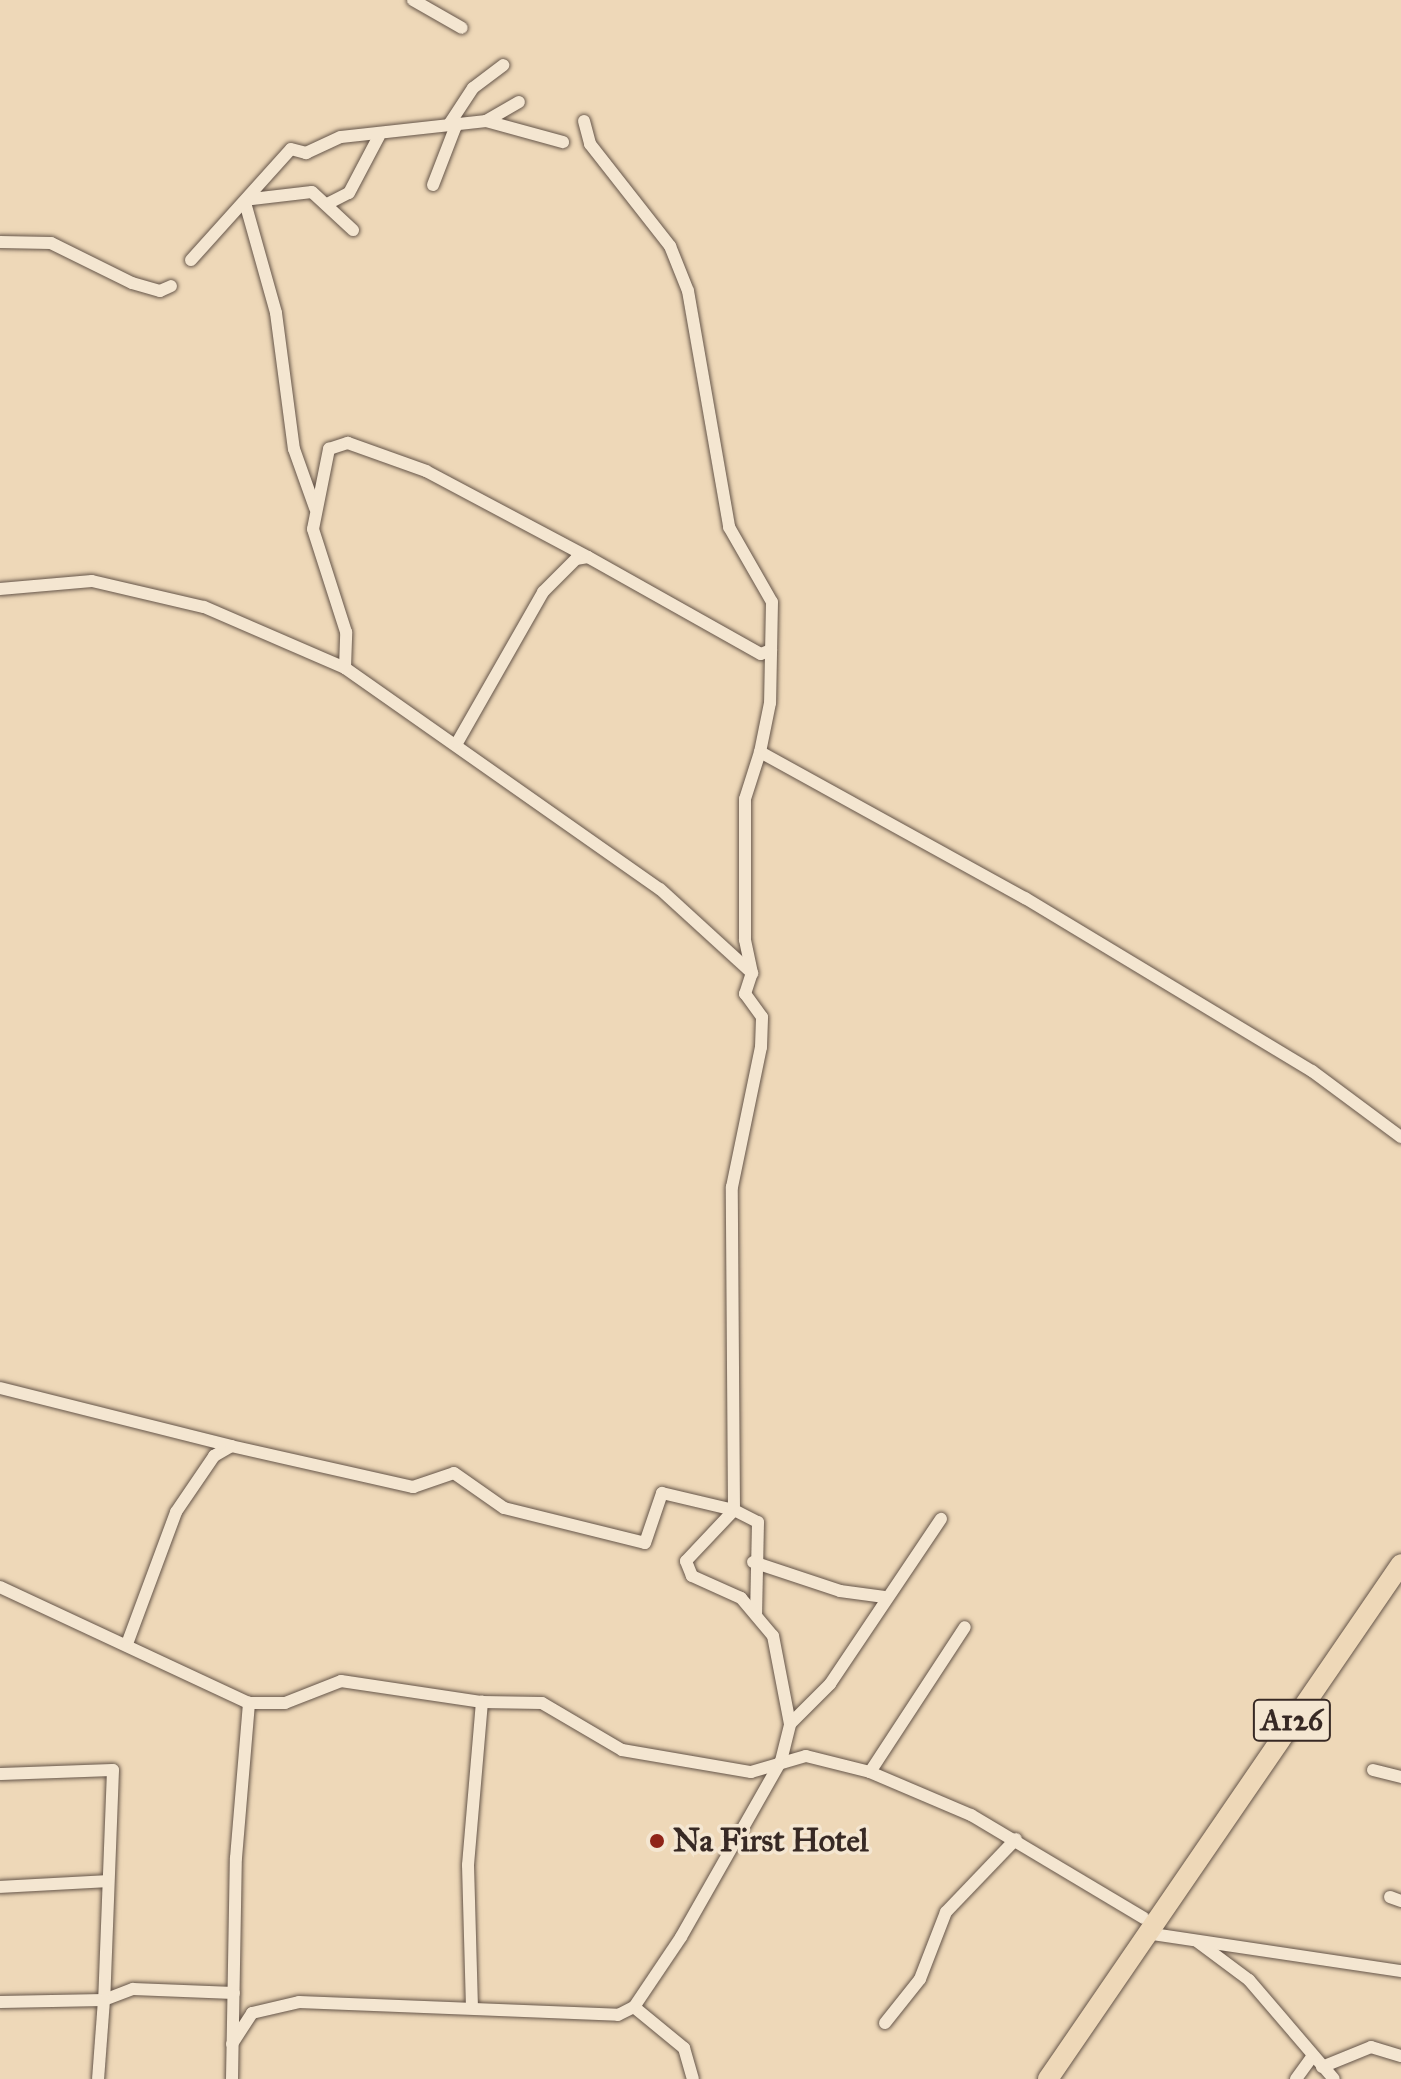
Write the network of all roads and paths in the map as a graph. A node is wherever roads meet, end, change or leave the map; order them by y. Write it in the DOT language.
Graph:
graph roads {
  1 [pos="413,0"];
  2 [pos="462,28"];
  3 [pos="503,65"];
  4 [pos="519,102"];
  5 [pos="486,121"];
  6 [pos="584,121"];
  7 [pos="450,123"];
  8 [pos="379,136"];
  9 [pos="563,142"];
  10 [pos="433,185"];
  11 [pos="249,203"];
  12 [pos="329,203"];
  13 [pos="353,230"];
  14 [pos="0,242"];
  15 [pos="191,260"];
  16 [pos="171,286"];
  17 [pos="316,509"];
  18 [pos="588,557"];
  19 [pos="0,589"];
  20 [pos="771,650"];
  21 [pos="345,668"];
  22 [pos="457,743"];
  23 [pos="760,752"];
  24 [pos="752,973"];
  25 [pos="1401,1137"];
  26 [pos="0,1388"];
  27 [pos="231,1446"];
  28 [pos="734,1510"];
  29 [pos="941,1519"];
  30 [pos="753,1562"];
  31 [pos="1401,1564"];
  32 [pos="1,1585"];
  33 [pos="885,1597"];
  34 [pos="756,1614"];
  35 [pos="965,1627"];
  36 [pos="127,1644"];
  37 [pos="482,1702"];
  38 [pos="249,1703"];
  39 [pos="790,1724"];
  40 [pos="781,1761"];
  41 [pos="1373,1770"];
  42 [pos="870,1772"];
  43 [pos="0,1774"];
  44 [pos="1401,1777"];
  45 [pos="1016,1839"];
  46 [pos="108,1881"];
  47 [pos="0,1887"];
  48 [pos="1145,1926"];
  49 [pos="1195,1940"];
  50 [pos="1401,1971"];
  51 [pos="234,1993"];
  52 [pos="104,2000"];
  53 [pos="0,2002"];
  54 [pos="634,2007"];
  55 [pos="472,2008"];
  56 [pos="885,2023"];
  57 [pos="232,2044"];
  58 [pos="1313,2056"];
  59 [pos="1401,2056"];
  60 [pos="1322,2067"];
  61 [pos="98,2079"];
  62 [pos="232,2079"];
  63 [pos="693,2079"];
  64 [pos="1032,2079"];
  65 [pos="1048,2079"];
  66 [pos="1296,2079"];
  67 [pos="1334,2079"];
  1 -- 2 [label="street"];
  3 -- 7 [label="street"];
  4 -- 5 [label="street"];
  5 -- 7 [label="street"];
  5 -- 9 [label="street"];
  6 -- 20 [label="street"];
  7 -- 8 [label="street"];
  7 -- 10 [label="street"];
  8 -- 11 [label="street"];
  8 -- 12 [label="street"];
  11 -- 12 [label="street"];
  11 -- 15 [label="street"];
  11 -- 17 [label="street"];
  12 -- 13 [label="street"];
  14 -- 16 [label="street"];
  17 -- 18 [label="street"];
  17 -- 21 [label="street"];
  18 -- 20 [label="street"];
  18 -- 22 [label="street"];
  19 -- 21 [label="street"];
  20 -- 23 [label="street"];
  21 -- 22 [label="street"];
  22 -- 24 [label="street"];
  23 -- 24 [label="street"];
  23 -- 25 [label="street"];
  24 -- 28 [label="street"];
  26 -- 27 [label="street"];
  27 -- 28 [label="street"];
  27 -- 36 [label="street"];
  28 -- 30 [label="street"];
  28 -- 34 [label="street"];
  29 -- 33 [label="street"];
  30 -- 33 [label="street"];
  30 -- 34 [label="street"];
  31 -- 48 [label="highway, A126"];
  32 -- 36 [label="street"];
  33 -- 39 [label="street"];
  34 -- 39 [label="street"];
  35 -- 42 [label="street"];
  36 -- 38 [label="street"];
  37 -- 38 [label="street"];
  37 -- 40 [label="street"];
  37 -- 55 [label="street"];
  38 -- 51 [label="street"];
  39 -- 40 [label="street"];
  40 -- 42 [label="street"];
  40 -- 54 [label="street"];
  41 -- 44 [label="street"];
  42 -- 45 [label="street"];
  43 -- 46 [label="street"];
  45 -- 48 [label="street"];
  45 -- 56 [label="street"];
  46 -- 47 [label="street"];
  46 -- 52 [label="street"];
  48 -- 49 [label="street"];
  48 -- 64 [label="highway, A126"];
  48 -- 65 [label="highway, A126"];
  49 -- 50 [label="street"];
  49 -- 58 [label="street"];
  51 -- 52 [label="street"];
  51 -- 57 [label="street"];
  52 -- 53 [label="street"];
  52 -- 61 [label="street"];
  54 -- 55 [label="street"];
  54 -- 63 [label="street"];
  55 -- 57 [label="street"];
  57 -- 62 [label="street"];
  58 -- 60 [label="street"];
  58 -- 66 [label="street"];
  59 -- 60 [label="street"];
  60 -- 67 [label="street"];
}
